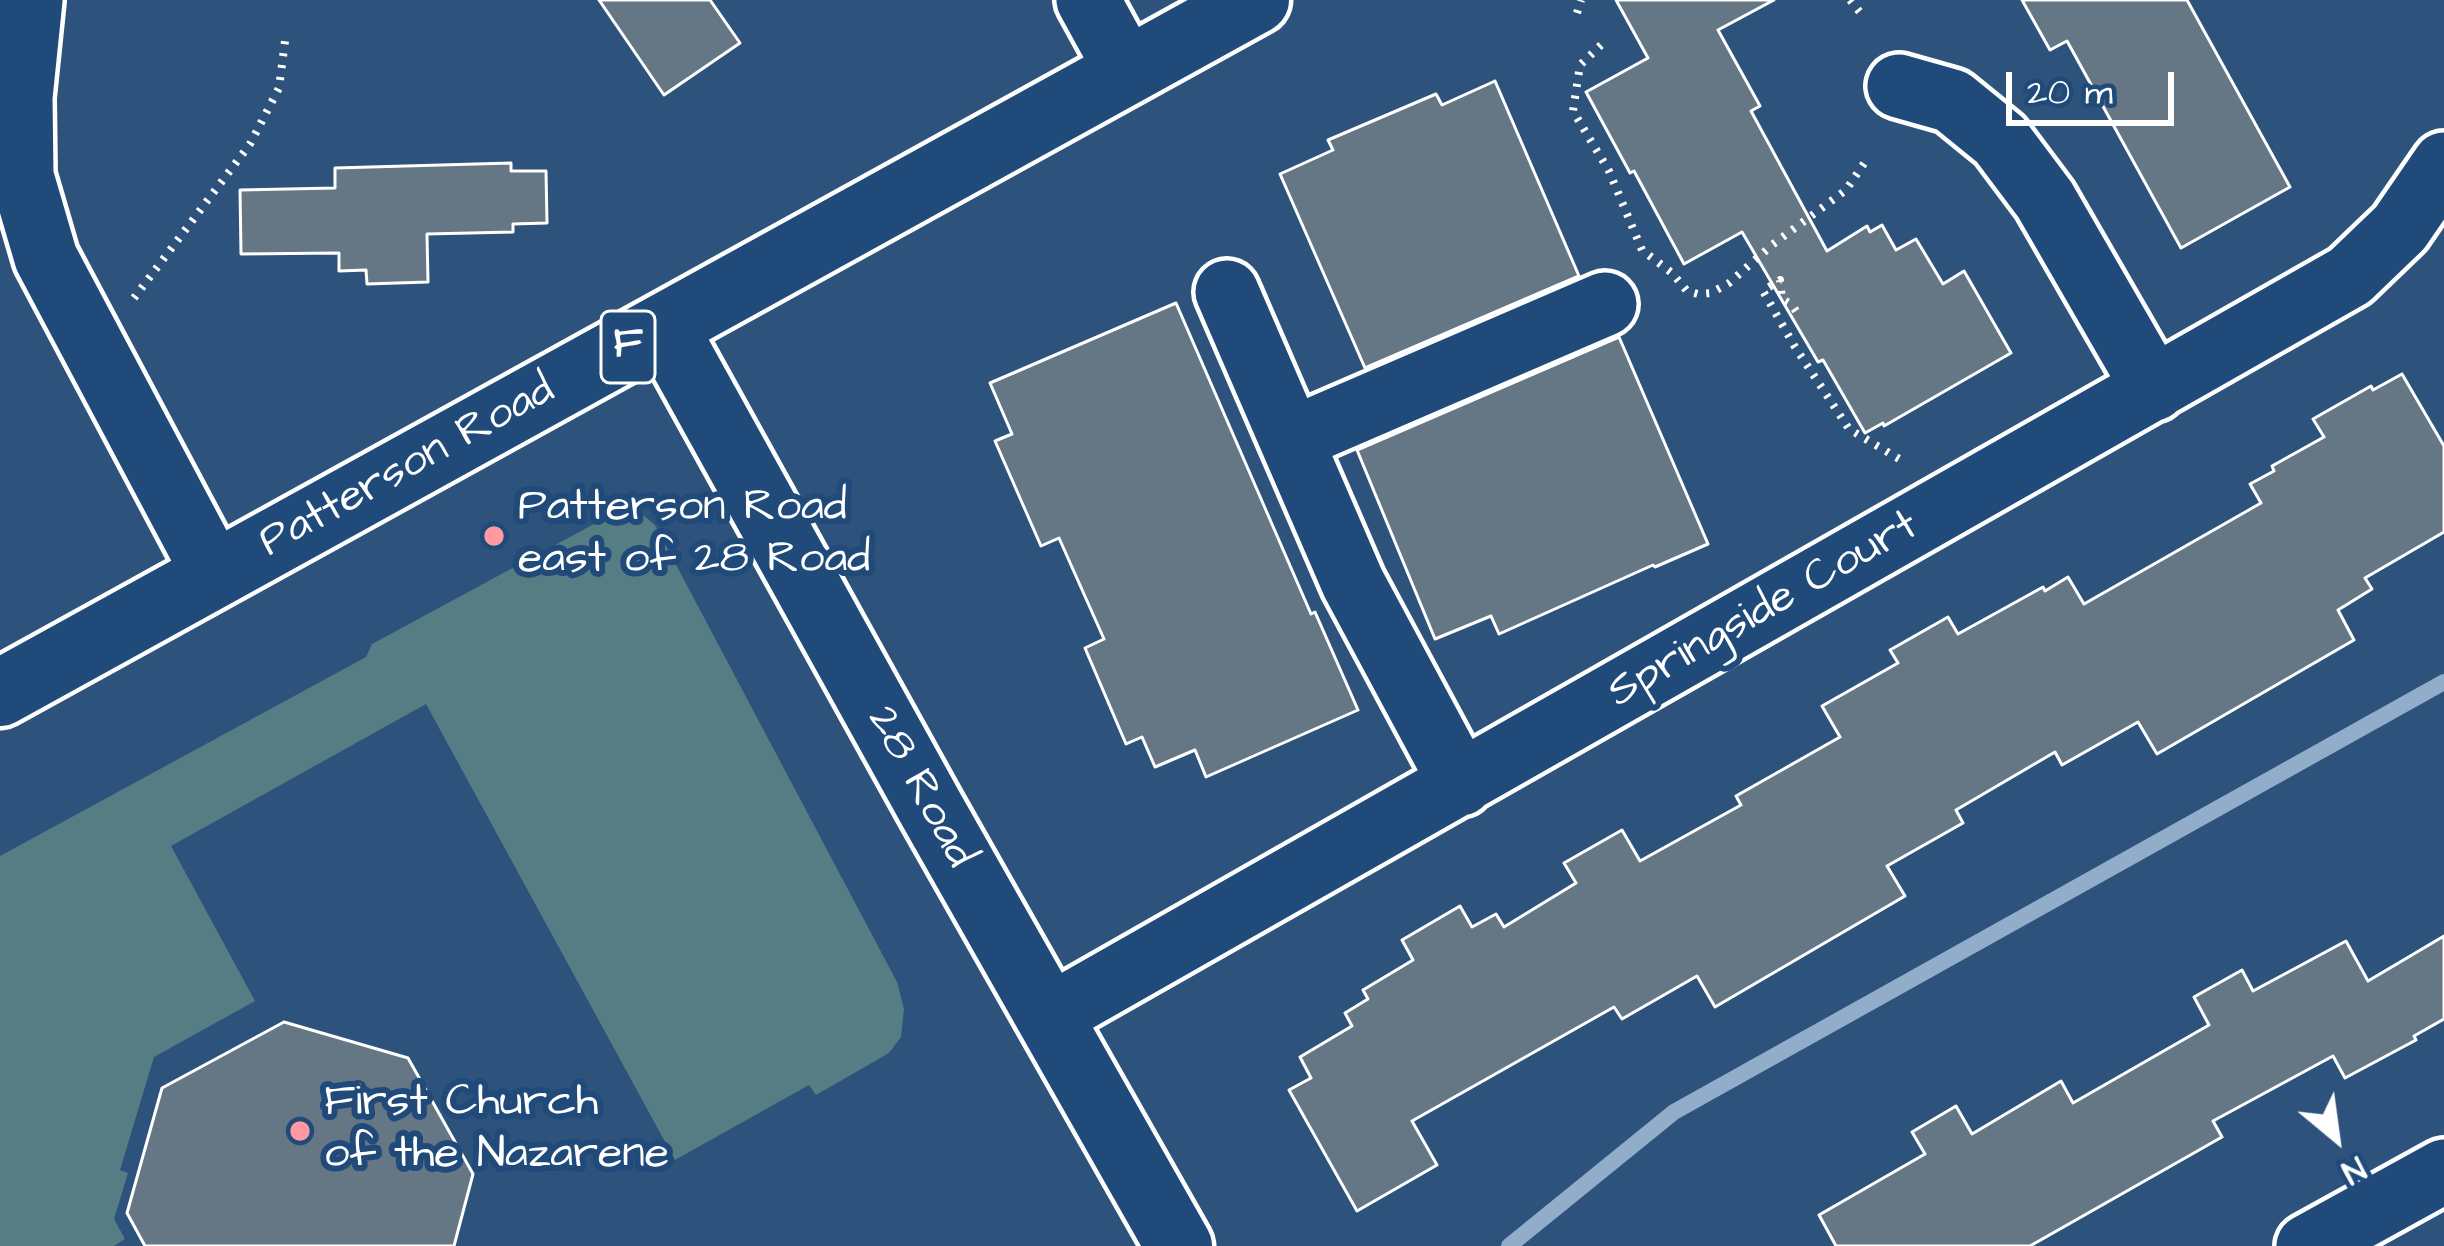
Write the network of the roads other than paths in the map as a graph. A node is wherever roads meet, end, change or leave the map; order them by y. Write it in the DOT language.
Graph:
graph roads {
  1 [pos="31,0"];
  2 [pos="1088,0"];
  3 [pos="1256,0"];
  4 [pos="1127,71"];
  5 [pos="1899,86"];
  6 [pos="2444,164"];
  7 [pos="1227,292"];
  8 [pos="1605,304"];
  9 [pos="664,327"];
  10 [pos="2154,389"];
  11 [pos="1292,439"];
  12 [pos="214,574"];
  13 [pos="0,693"];
  14 [pos="1461,784"];
  15 [pos="1048,1017"];
  16 [pos="2444,1171"];
  17 [pos="1179,1246"];
  18 [pos="2308,1246"];
  1 -- 12 [label="street"];
  2 -- 4 [label="street"];
  3 -- 4 [label="main road, Patterson Road / F"];
  4 -- 9 [label="main road, Patterson Road / F"];
  5 -- 10 [label="street"];
  6 -- 10 [label="street, Springside Court"];
  7 -- 11 [label="street"];
  8 -- 11 [label="street"];
  9 -- 12 [label="main road, Patterson Road / F"];
  9 -- 15 [label="main road, 28 Road"];
  10 -- 14 [label="street, Springside Court"];
  11 -- 14 [label="street"];
  12 -- 13 [label="main road, Patterson Road / F"];
  14 -- 15 [label="street, Springside Court"];
  15 -- 17 [label="main road, 28 Road"];
  16 -- 18 [label="street"];
}
